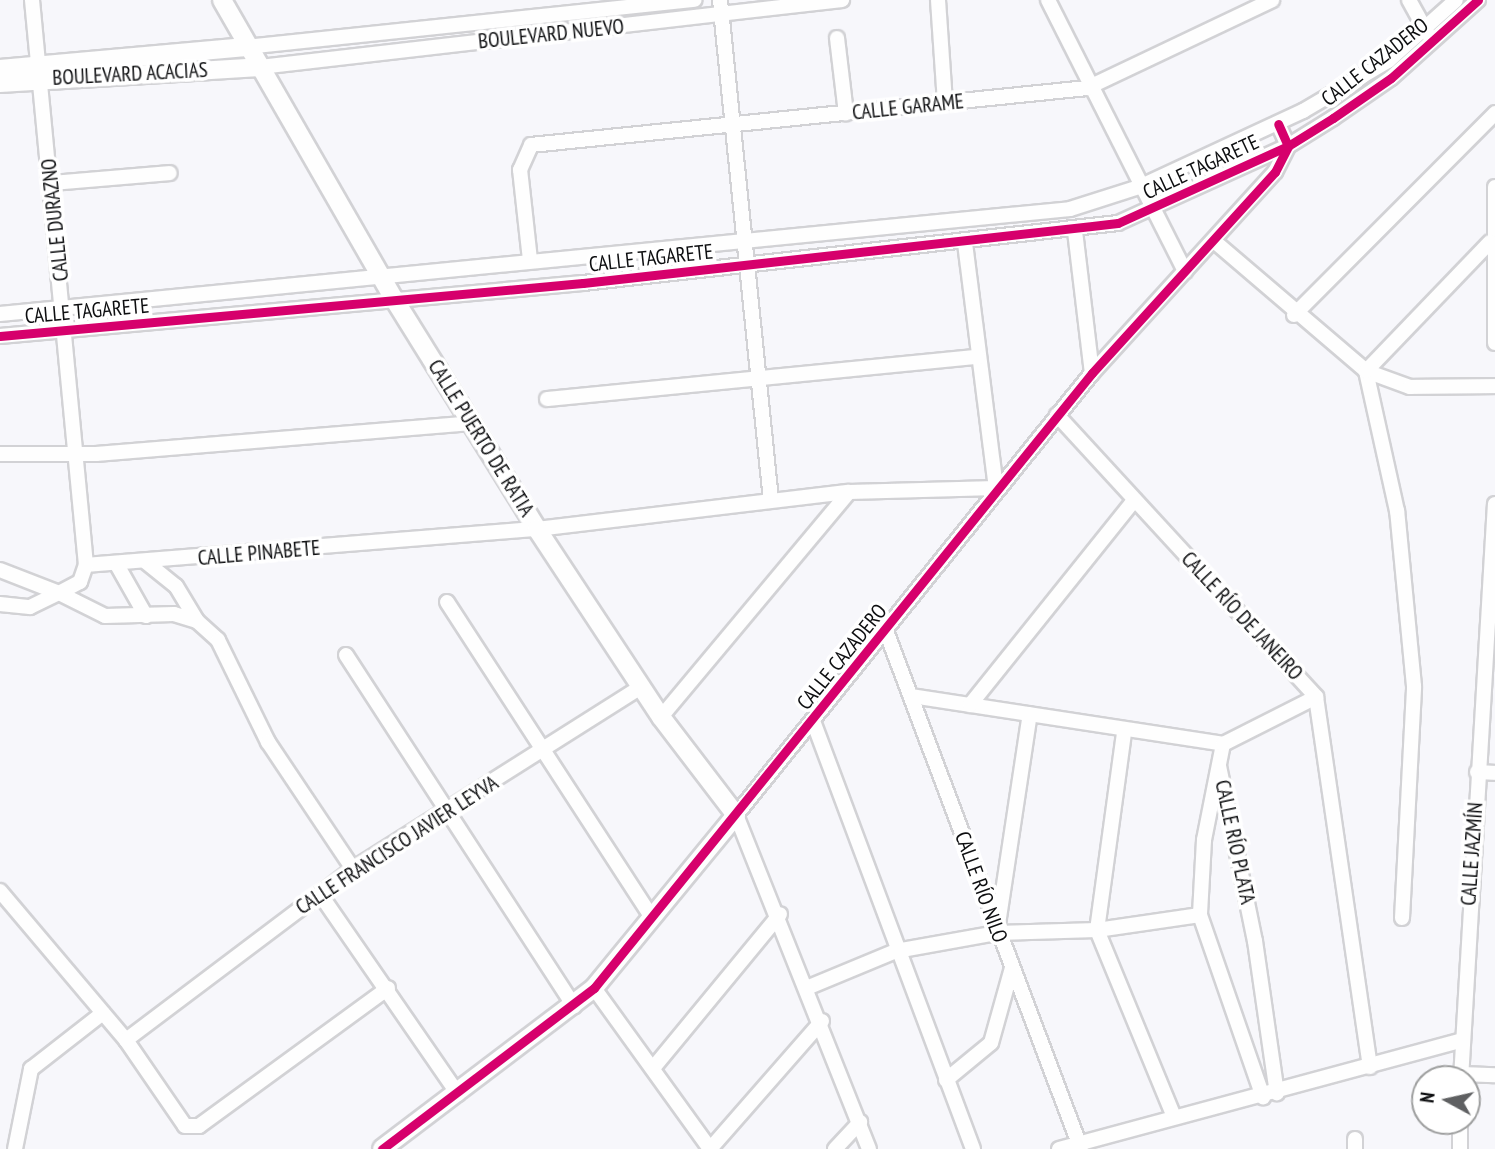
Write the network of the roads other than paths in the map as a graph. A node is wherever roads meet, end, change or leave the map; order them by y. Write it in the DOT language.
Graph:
graph roads {
  1 [pos="32,0"];
  2 [pos="222,0"];
  3 [pos="695,0"];
  4 [pos="842,0"];
  5 [pos="938,0"];
  6 [pos="1048,0"];
  7 [pos="1272,0"];
  8 [pos="1409,0"];
  9 [pos="1456,0"];
  10 [pos="1478,0"];
  11 [pos="720,8"];
  12 [pos="1429,35"];
  13 [pos="836,38"];
  14 [pos="246,47"];
  15 [pos="260,67"];
  16 [pos="0,69"];
  17 [pos="38,72"];
  18 [pos="0,83"];
  19 [pos="1087,88"];
  20 [pos="945,102"];
  21 [pos="846,113"];
  22 [pos="1495,113"];
  23 [pos="1278,124"];
  24 [pos="731,126"];
  25 [pos="1289,146"];
  26 [pos="170,173"];
  27 [pos="53,183"];
  28 [pos="1139,187"];
  29 [pos="1495,187"];
  30 [pos="1152,211"];
  31 [pos="1074,231"];
  32 [pos="744,241"];
  33 [pos="1214,241"];
  34 [pos="1490,242"];
  35 [pos="965,243"];
  36 [pos="530,260"];
  37 [pos="746,265"];
  38 [pos="1185,271"];
  39 [pos="383,275"];
  40 [pos="231,295"];
  41 [pos="394,299"];
  42 [pos="1494,300"];
  43 [pos="64,308"];
  44 [pos="0,314"];
  45 [pos="232,315"];
  46 [pos="1294,315"];
  47 [pos="66,331"];
  48 [pos="0,336"];
  49 [pos="1495,342"];
  50 [pos="978,357"];
  51 [pos="1366,371"];
  52 [pos="1092,373"];
  53 [pos="758,378"];
  54 [pos="1495,386"];
  55 [pos="547,399"];
  56 [pos="1057,415"];
  57 [pos="472,423"];
  58 [pos="79,452"];
  59 [pos="0,454"];
  60 [pos="996,488"];
  61 [pos="849,492"];
  62 [pos="771,500"];
  63 [pos="1134,500"];
  64 [pos="1495,504"];
  65 [pos="537,529"];
  66 [pos="146,562"];
  67 [pos="116,564"];
  68 [pos="86,565"];
  69 [pos="1493,566"];
  70 [pos="0,570"];
  71 [pos="59,593"];
  72 [pos="447,602"];
  73 [pos="0,604"];
  74 [pos="146,616"];
  75 [pos="197,621"];
  76 [pos="886,631"];
  77 [pos="346,655"];
  78 [pos="642,686"];
  79 [pos="911,696"];
  80 [pos="1316,698"];
  81 [pos="970,705"];
  82 [pos="1030,714"];
  83 [pos="662,717"];
  84 [pos="813,721"];
  85 [pos="1124,733"];
  86 [pos="1223,744"];
  87 [pos="542,751"];
  88 [pos="1218,765"];
  89 [pos="1477,772"];
  90 [pos="1495,773"];
  91 [pos="448,812"];
  92 [pos="736,815"];
  93 [pos="353,869"];
  94 [pos="0,891"];
  95 [pos="320,894"];
  96 [pos="780,914"];
  97 [pos="1200,915"];
  98 [pos="652,918"];
  99 [pos="1402,918"];
  100 [pos="1097,930"];
  101 [pos="997,933"];
  102 [pos="896,951"];
  103 [pos="1012,968"];
  104 [pos="809,987"];
  105 [pos="388,988"];
  106 [pos="594,988"];
  107 [pos="574,1006"];
  108 [pos="103,1013"];
  109 [pos="821,1021"];
  110 [pos="126,1040"];
  111 [pos="1462,1040"];
  112 [pos="1461,1065"];
  113 [pos="654,1067"];
  114 [pos="1370,1067"];
  115 [pos="946,1080"];
  116 [pos="458,1094"];
  117 [pos="1270,1095"];
  118 [pos="1174,1117"];
  119 [pos="860,1122"];
  120 [pos="1080,1146"];
  121 [pos="15,1149"];
  122 [pos="382,1149"];
  123 [pos="710,1149"];
  124 [pos="835,1149"];
  125 [pos="869,1149"];
  126 [pos="973,1149"];
  127 [pos="1059,1149"];
  1 -- 17 [label="street, CALLE DURAZNO"];
  2 -- 14 [label="street, CALLE PUERTO DE RATIA"];
  3 -- 14 [label="street, BOULEVARD NUEVO"];
  4 -- 11 [label="street, BOULEVARD NUEVO"];
  5 -- 20 [label="street"];
  6 -- 19 [label="street"];
  7 -- 19 [label="street, CALLE GARAME"];
  8 -- 12 [label="street"];
  9 -- 12 [label="street, CALLE CAZADERO"];
  10 -- 12 [label="street, CALLE CAZADERO"];
  11 -- 15 [label="street, BOULEVARD NUEVO"];
  11 -- 24 [label="street"];
  12 -- 23 [label="street, CALLE CAZADERO"];
  12 -- 25 [label="street, CALLE CAZADERO"];
  13 -- 21 [label="street"];
  14 -- 15 [label="street, CALLE PUERTO DE RATIA"];
  14 -- 17 [label="street, BOULEVARD ACACIAS"];
  15 -- 17 [label="street, BOULEVARD ACACIAS"];
  15 -- 39 [label="street, CALLE PUERTO DE RATIA"];
  16 -- 17 [label="street, BOULEVARD ACACIAS"];
  17 -- 18 [label="street, BOULEVARD ACACIAS"];
  17 -- 27 [label="street, CALLE DURAZNO"];
  19 -- 20 [label="street, CALLE GARAME"];
  19 -- 28 [label="street"];
  20 -- 21 [label="street, CALLE GARAME"];
  21 -- 24 [label="street, CALLE GARAME"];
  22 -- 46 [label="street"];
  23 -- 25 [label="street"];
  23 -- 28 [label="street, CALLE TAGARETE"];
  24 -- 32 [label="street"];
  24 -- 36 [label="street, CALLE GARAME"];
  25 -- 30 [label="street, CALLE TAGARETE"];
  25 -- 33 [label="street, CALLE CAZADERO"];
  26 -- 27 [label="street"];
  27 -- 43 [label="street, CALLE DURAZNO"];
  28 -- 30 [label="street"];
  28 -- 32 [label="street, CALLE TAGARETE"];
  29 -- 34 [label="street"];
  30 -- 31 [label="street, CALLE TAGARETE"];
  30 -- 38 [label="street"];
  31 -- 35 [label="street, CALLE TAGARETE"];
  31 -- 52 [label="street"];
  32 -- 36 [label="street, CALLE TAGARETE"];
  32 -- 37 [label="street"];
  33 -- 38 [label="street, CALLE CAZADERO"];
  33 -- 46 [label="street"];
  34 -- 42 [label="street"];
  34 -- 51 [label="street"];
  35 -- 37 [label="street, CALLE TAGARETE"];
  35 -- 50 [label="street"];
  36 -- 39 [label="street, CALLE TAGARETE"];
  37 -- 41 [label="street, CALLE TAGARETE"];
  37 -- 53 [label="street"];
  38 -- 52 [label="street, CALLE CAZADERO"];
  39 -- 40 [label="street, CALLE TAGARETE"];
  39 -- 41 [label="street, CALLE PUERTO DE RATIA"];
  40 -- 43 [label="street, CALLE TAGARETE"];
  40 -- 45 [label="street"];
  41 -- 45 [label="street, CALLE TAGARETE"];
  41 -- 57 [label="street, CALLE PUERTO DE RATIA"];
  42 -- 49 [label="street"];
  43 -- 44 [label="street, CALLE TAGARETE"];
  43 -- 47 [label="street, CALLE DURAZNO"];
  45 -- 47 [label="street, CALLE TAGARETE"];
  46 -- 51 [label="street"];
  47 -- 48 [label="street, CALLE TAGARETE"];
  47 -- 58 [label="street, CALLE DURAZNO"];
  50 -- 53 [label="street"];
  50 -- 60 [label="street"];
  51 -- 54 [label="street"];
  51 -- 99 [label="street"];
  52 -- 56 [label="street, CALLE CAZADERO"];
  53 -- 55 [label="street"];
  53 -- 62 [label="street"];
  56 -- 60 [label="street, CALLE CAZADERO"];
  56 -- 63 [label="street, CALLE RÍO DE JANEIRO"];
  57 -- 58 [label="street"];
  57 -- 65 [label="street, CALLE PUERTO DE RATIA"];
  58 -- 59 [label="street"];
  58 -- 68 [label="street, CALLE DURAZNO"];
  60 -- 61 [label="street, CALLE PINABETE"];
  60 -- 76 [label="street, CALLE CAZADERO"];
  61 -- 62 [label="street, CALLE PINABETE"];
  61 -- 83 [label="street"];
  62 -- 65 [label="street, CALLE PINABETE"];
  63 -- 80 [label="street, CALLE RÍO DE JANEIRO"];
  63 -- 81 [label="street"];
  64 -- 69 [label="street, CALLE JAZMÍN"];
  65 -- 66 [label="street, CALLE PINABETE"];
  65 -- 78 [label="street, CALLE PUERTO DE RATIA"];
  66 -- 67 [label="street, CALLE PINABETE"];
  66 -- 75 [label="street"];
  67 -- 68 [label="street, CALLE PINABETE"];
  67 -- 74 [label="street"];
  68 -- 71 [label="street"];
  69 -- 89 [label="street, CALLE JAZMÍN"];
  70 -- 71 [label="street"];
  71 -- 73 [label="street"];
  71 -- 74 [label="street"];
  72 -- 87 [label="street"];
  74 -- 75 [label="street"];
  75 -- 93 [label="street"];
  76 -- 79 [label="street, CALLE RÍO NILO"];
  76 -- 84 [label="street, CALLE CAZADERO"];
  77 -- 91 [label="street"];
  78 -- 83 [label="street, CALLE PUERTO DE RATIA"];
  78 -- 87 [label="street, CALLE FRANCISCO JAVIER LEYVA"];
  79 -- 81 [label="street"];
  79 -- 101 [label="street, CALLE RÍO NILO"];
  80 -- 86 [label="street"];
  80 -- 114 [label="street, CALLE RÍO DE JANEIRO"];
  81 -- 82 [label="street"];
  82 -- 85 [label="street"];
  82 -- 101 [label="street"];
  83 -- 92 [label="street, CALLE PUERTO DE RATIA"];
  84 -- 92 [label="street, CALLE CAZADERO"];
  84 -- 102 [label="street"];
  85 -- 86 [label="street"];
  85 -- 100 [label="street"];
  86 -- 88 [label="street"];
  87 -- 91 [label="street, CALLE FRANCISCO JAVIER LEYVA"];
  87 -- 98 [label="street"];
  88 -- 97 [label="street, CALLE RÍO PLATA"];
  88 -- 117 [label="street, CALLE RÍO PLATA"];
  89 -- 90 [label="street"];
  89 -- 111 [label="street, CALLE JAZMÍN"];
  91 -- 93 [label="street, CALLE FRANCISCO JAVIER LEYVA"];
  91 -- 107 [label="street"];
  92 -- 96 [label="street"];
  92 -- 98 [label="street, CALLE CAZADERO"];
  93 -- 95 [label="street, CALLE FRANCISCO JAVIER LEYVA"];
  94 -- 108 [label="street"];
  95 -- 105 [label="street"];
  95 -- 110 [label="street, CALLE FRANCISCO JAVIER LEYVA"];
  96 -- 104 [label="street"];
  96 -- 113 [label="street"];
  97 -- 100 [label="street"];
  97 -- 117 [label="street, CALLE RÍO PLATA"];
  98 -- 106 [label="street, CALLE CAZADERO"];
  100 -- 101 [label="street"];
  100 -- 118 [label="street"];
  101 -- 102 [label="street"];
  101 -- 103 [label="street, CALLE RÍO NILO"];
  102 -- 104 [label="street"];
  102 -- 115 [label="street"];
  103 -- 115 [label="street"];
  103 -- 120 [label="street, CALLE RÍO NILO"];
  104 -- 109 [label="street"];
  105 -- 110 [label="street"];
  105 -- 116 [label="street"];
  106 -- 107 [label="street, CALLE CAZADERO"];
  106 -- 113 [label="street"];
  107 -- 116 [label="street, CALLE CAZADERO"];
  108 -- 110 [label="street"];
  108 -- 121 [label="street"];
  109 -- 119 [label="street"];
  109 -- 123 [label="street"];
  111 -- 112 [label="street, CALLE JAZMÍN"];
  111 -- 114 [label="street"];
  113 -- 123 [label="street"];
  114 -- 117 [label="street"];
  115 -- 126 [label="street"];
  116 -- 122 [label="street, CALLE CAZADERO"];
  117 -- 118 [label="street"];
  118 -- 120 [label="street"];
  119 -- 124 [label="street"];
  119 -- 125 [label="street"];
  120 -- 127 [label="street"];
}
